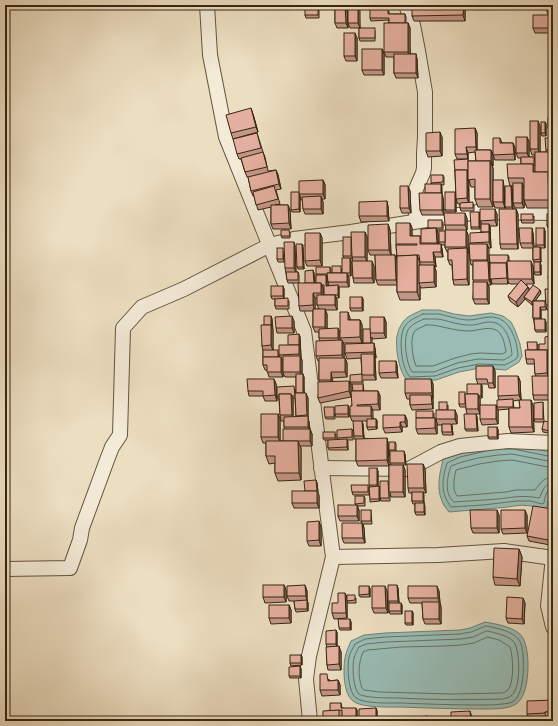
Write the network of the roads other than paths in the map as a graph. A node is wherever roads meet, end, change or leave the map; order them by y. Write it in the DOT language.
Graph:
graph roads {
  1 [pos="207,5"];
  2 [pos="406,5"];
  3 [pos="553,213"];
  4 [pos="418,221"];
  5 [pos="270,245"];
  6 [pos="553,443"];
  7 [pos="321,468"];
  8 [pos="332,557"];
  9 [pos="553,558"];
  10 [pos="5,569"];
  11 [pos="553,627"];
  12 [pos="310,721"];
  1 -- 5 [label="street"];
  2 -- 4 [label="street"];
  3 -- 4 [label="street"];
  4 -- 5 [label="street"];
  5 -- 7 [label="street"];
  5 -- 10 [label="street"];
  6 -- 7 [label="street"];
  7 -- 8 [label="street"];
  8 -- 9 [label="street"];
  8 -- 12 [label="street"];
  9 -- 11 [label="street"];
}
